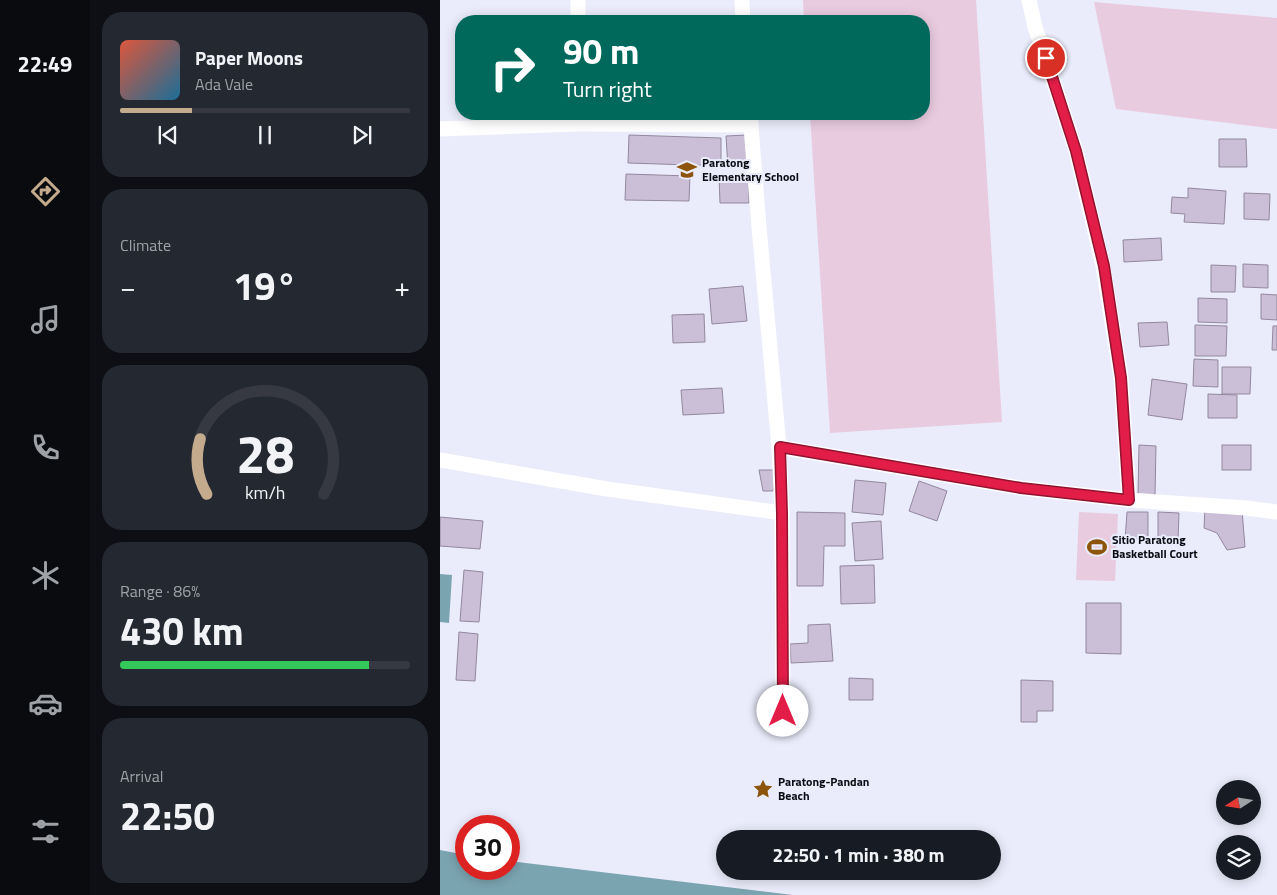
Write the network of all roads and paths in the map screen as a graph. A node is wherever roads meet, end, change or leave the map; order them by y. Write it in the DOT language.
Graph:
graph roads {
  1 [pos="578,0"];
  2 [pos="742,0"];
  3 [pos="1029,0"];
  4 [pos="578,15"];
  5 [pos="743,15"];
  6 [pos="562,120"];
  7 [pos="750,120"];
  8 [pos="440,129"];
  9 [pos="780,447"];
  10 [pos="440,460"];
  11 [pos="1129,500"];
  12 [pos="1277,512"];
  13 [pos="782,513"];
  14 [pos="783,711"];
  1 -- 4 [label="street"];
  2 -- 5 [label="street"];
  3 -- 11 [label="street"];
  6 -- 8 [label="street"];
  7 -- 9 [label="street"];
  9 -- 11 [label="street"];
  9 -- 13 [label="street"];
  10 -- 13 [label="street"];
  11 -- 12 [label="street"];
  13 -- 14 [label="street"];
}
